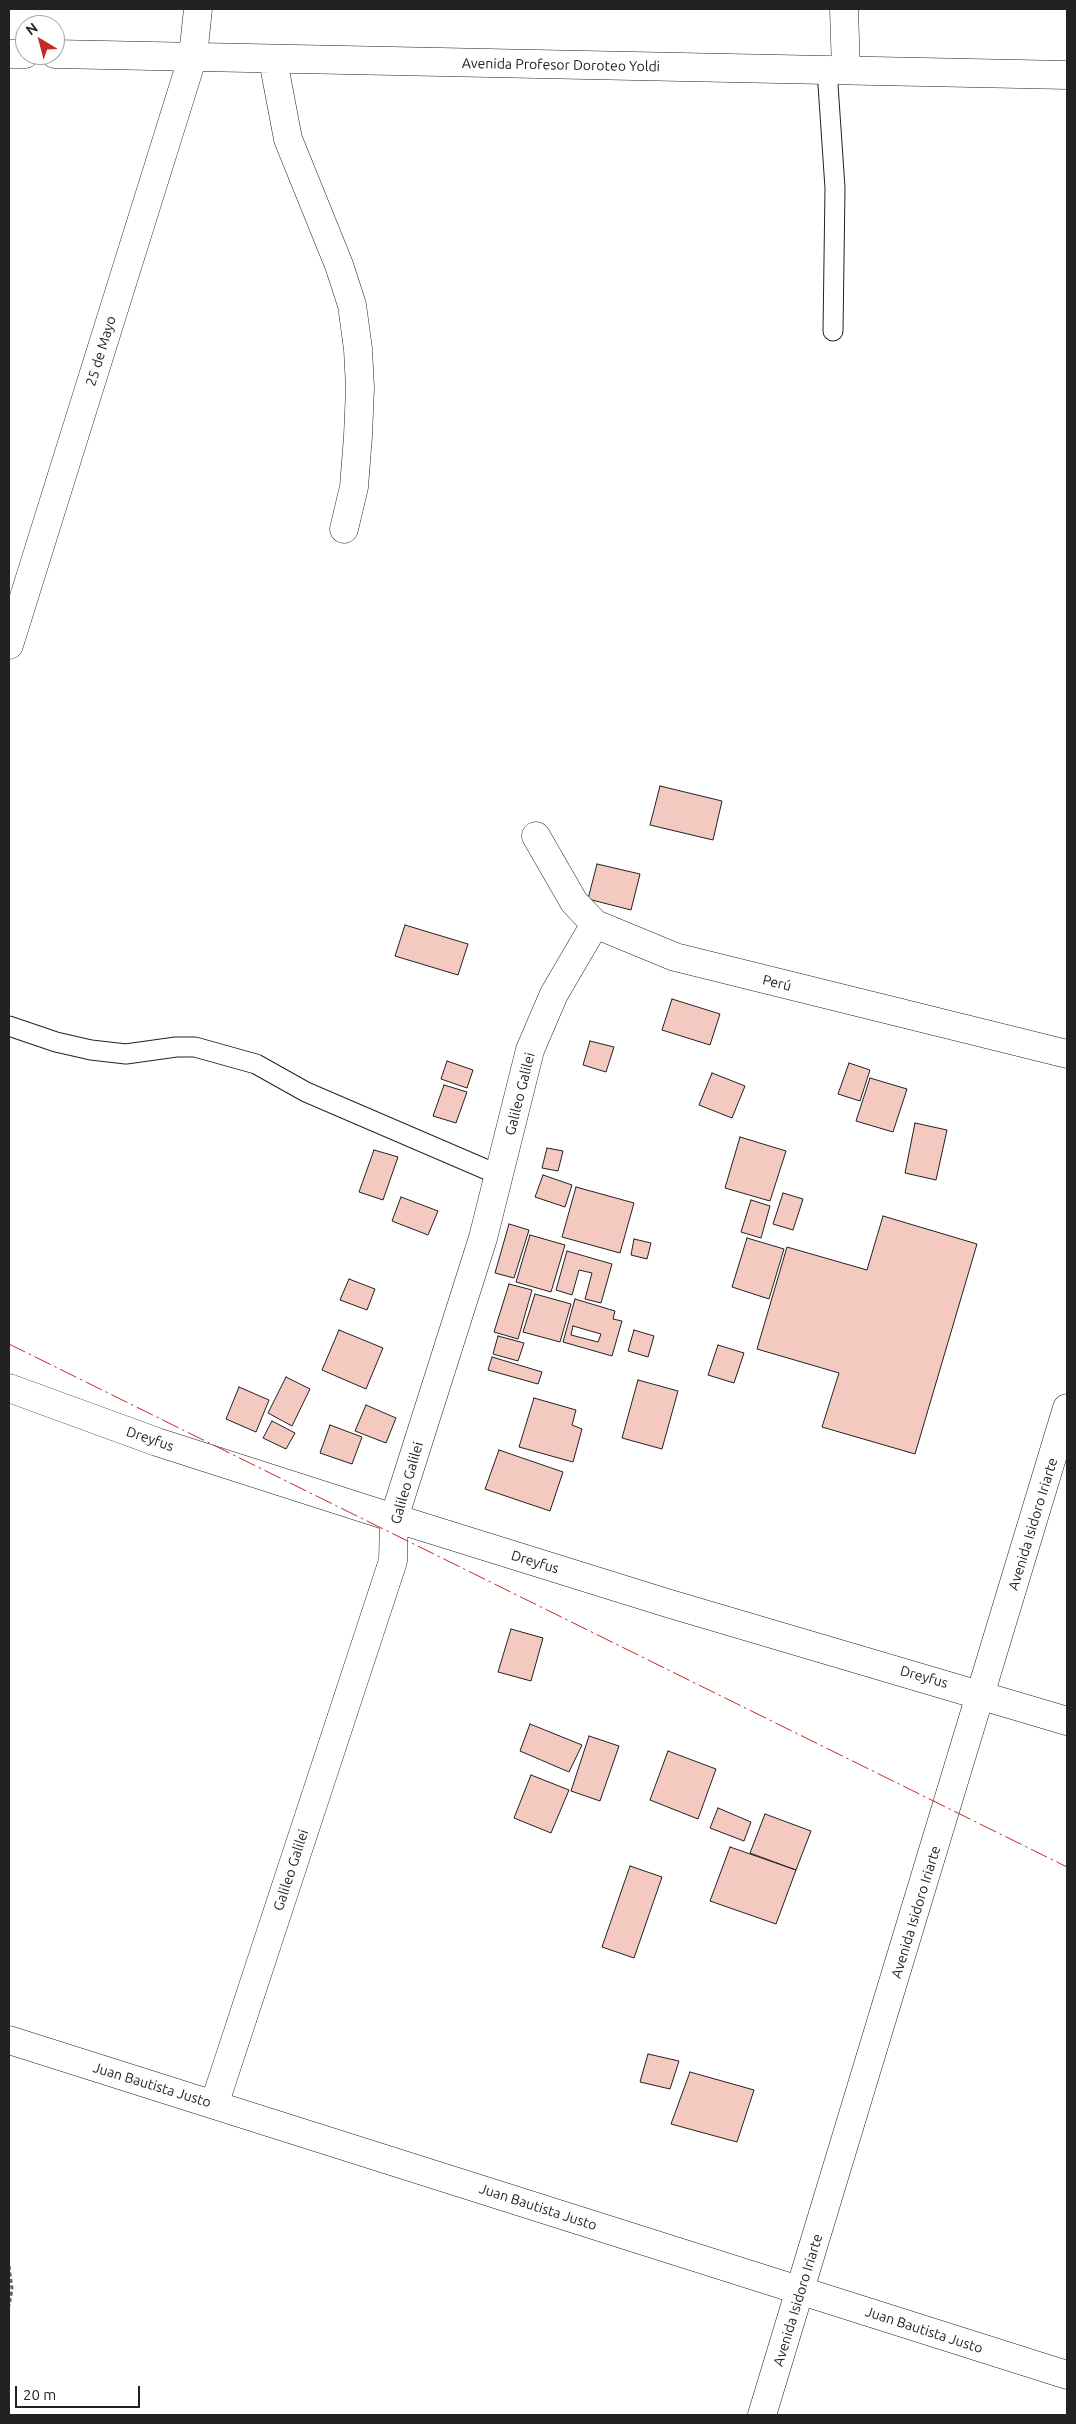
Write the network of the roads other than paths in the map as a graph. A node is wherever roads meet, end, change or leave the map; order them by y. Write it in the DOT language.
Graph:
graph roads {
  1 [pos="198,9"];
  2 [pos="844,9"];
  3 [pos="65,54"];
  4 [pos="193,56"];
  5 [pos="273,60"];
  6 [pos="836,70"];
  7 [pos="1067,75"];
  8 [pos="833,331"];
  9 [pos="344,529"];
  10 [pos="9,645"];
  11 [pos="536,836"];
  12 [pos="595,924"];
  13 [pos="9,1026"];
  14 [pos="1067,1054"];
  15 [pos="499,1175"];
  16 [pos="9,1388"];
  17 [pos="1067,1408"];
  18 [pos="394,1518"];
  19 [pos="982,1694"];
  20 [pos="1067,1720"];
  21 [pos="9,2040"];
  22 [pos="214,2105"];
  23 [pos="801,2290"];
  24 [pos="1067,2375"];
  25 [pos="762,2415"];
  1 -- 4 [label="street, 25 de Mayo"];
  2 -- 6 [label="street"];
  3 -- 4 [label="street, Avenida Profesor Doroteo Yoldi"];
  4 -- 5 [label="street, Avenida Profesor Doroteo Yoldi"];
  4 -- 10 [label="street, 25 de Mayo"];
  5 -- 6 [label="street, Avenida Profesor Doroteo Yoldi"];
  5 -- 9 [label="street"];
  6 -- 7 [label="street, Avenida Profesor Doroteo Yoldi"];
  6 -- 8 [label="lane"];
  11 -- 12 [label="street, Perú"];
  12 -- 14 [label="street, Perú"];
  12 -- 15 [label="street, Galileo Galilei"];
  13 -- 15 [label="lane"];
  15 -- 18 [label="street, Galileo Galilei"];
  16 -- 18 [label="street, Dreyfus"];
  17 -- 19 [label="street, Avenida Isidoro Iriarte"];
  18 -- 19 [label="street, Dreyfus"];
  18 -- 22 [label="street, Galileo Galilei"];
  19 -- 20 [label="street, Dreyfus"];
  19 -- 23 [label="street, Avenida Isidoro Iriarte"];
  21 -- 22 [label="street, Juan Bautista Justo"];
  22 -- 23 [label="street, Juan Bautista Justo"];
  23 -- 24 [label="street, Juan Bautista Justo"];
  23 -- 25 [label="street, Avenida Isidoro Iriarte"];
}
